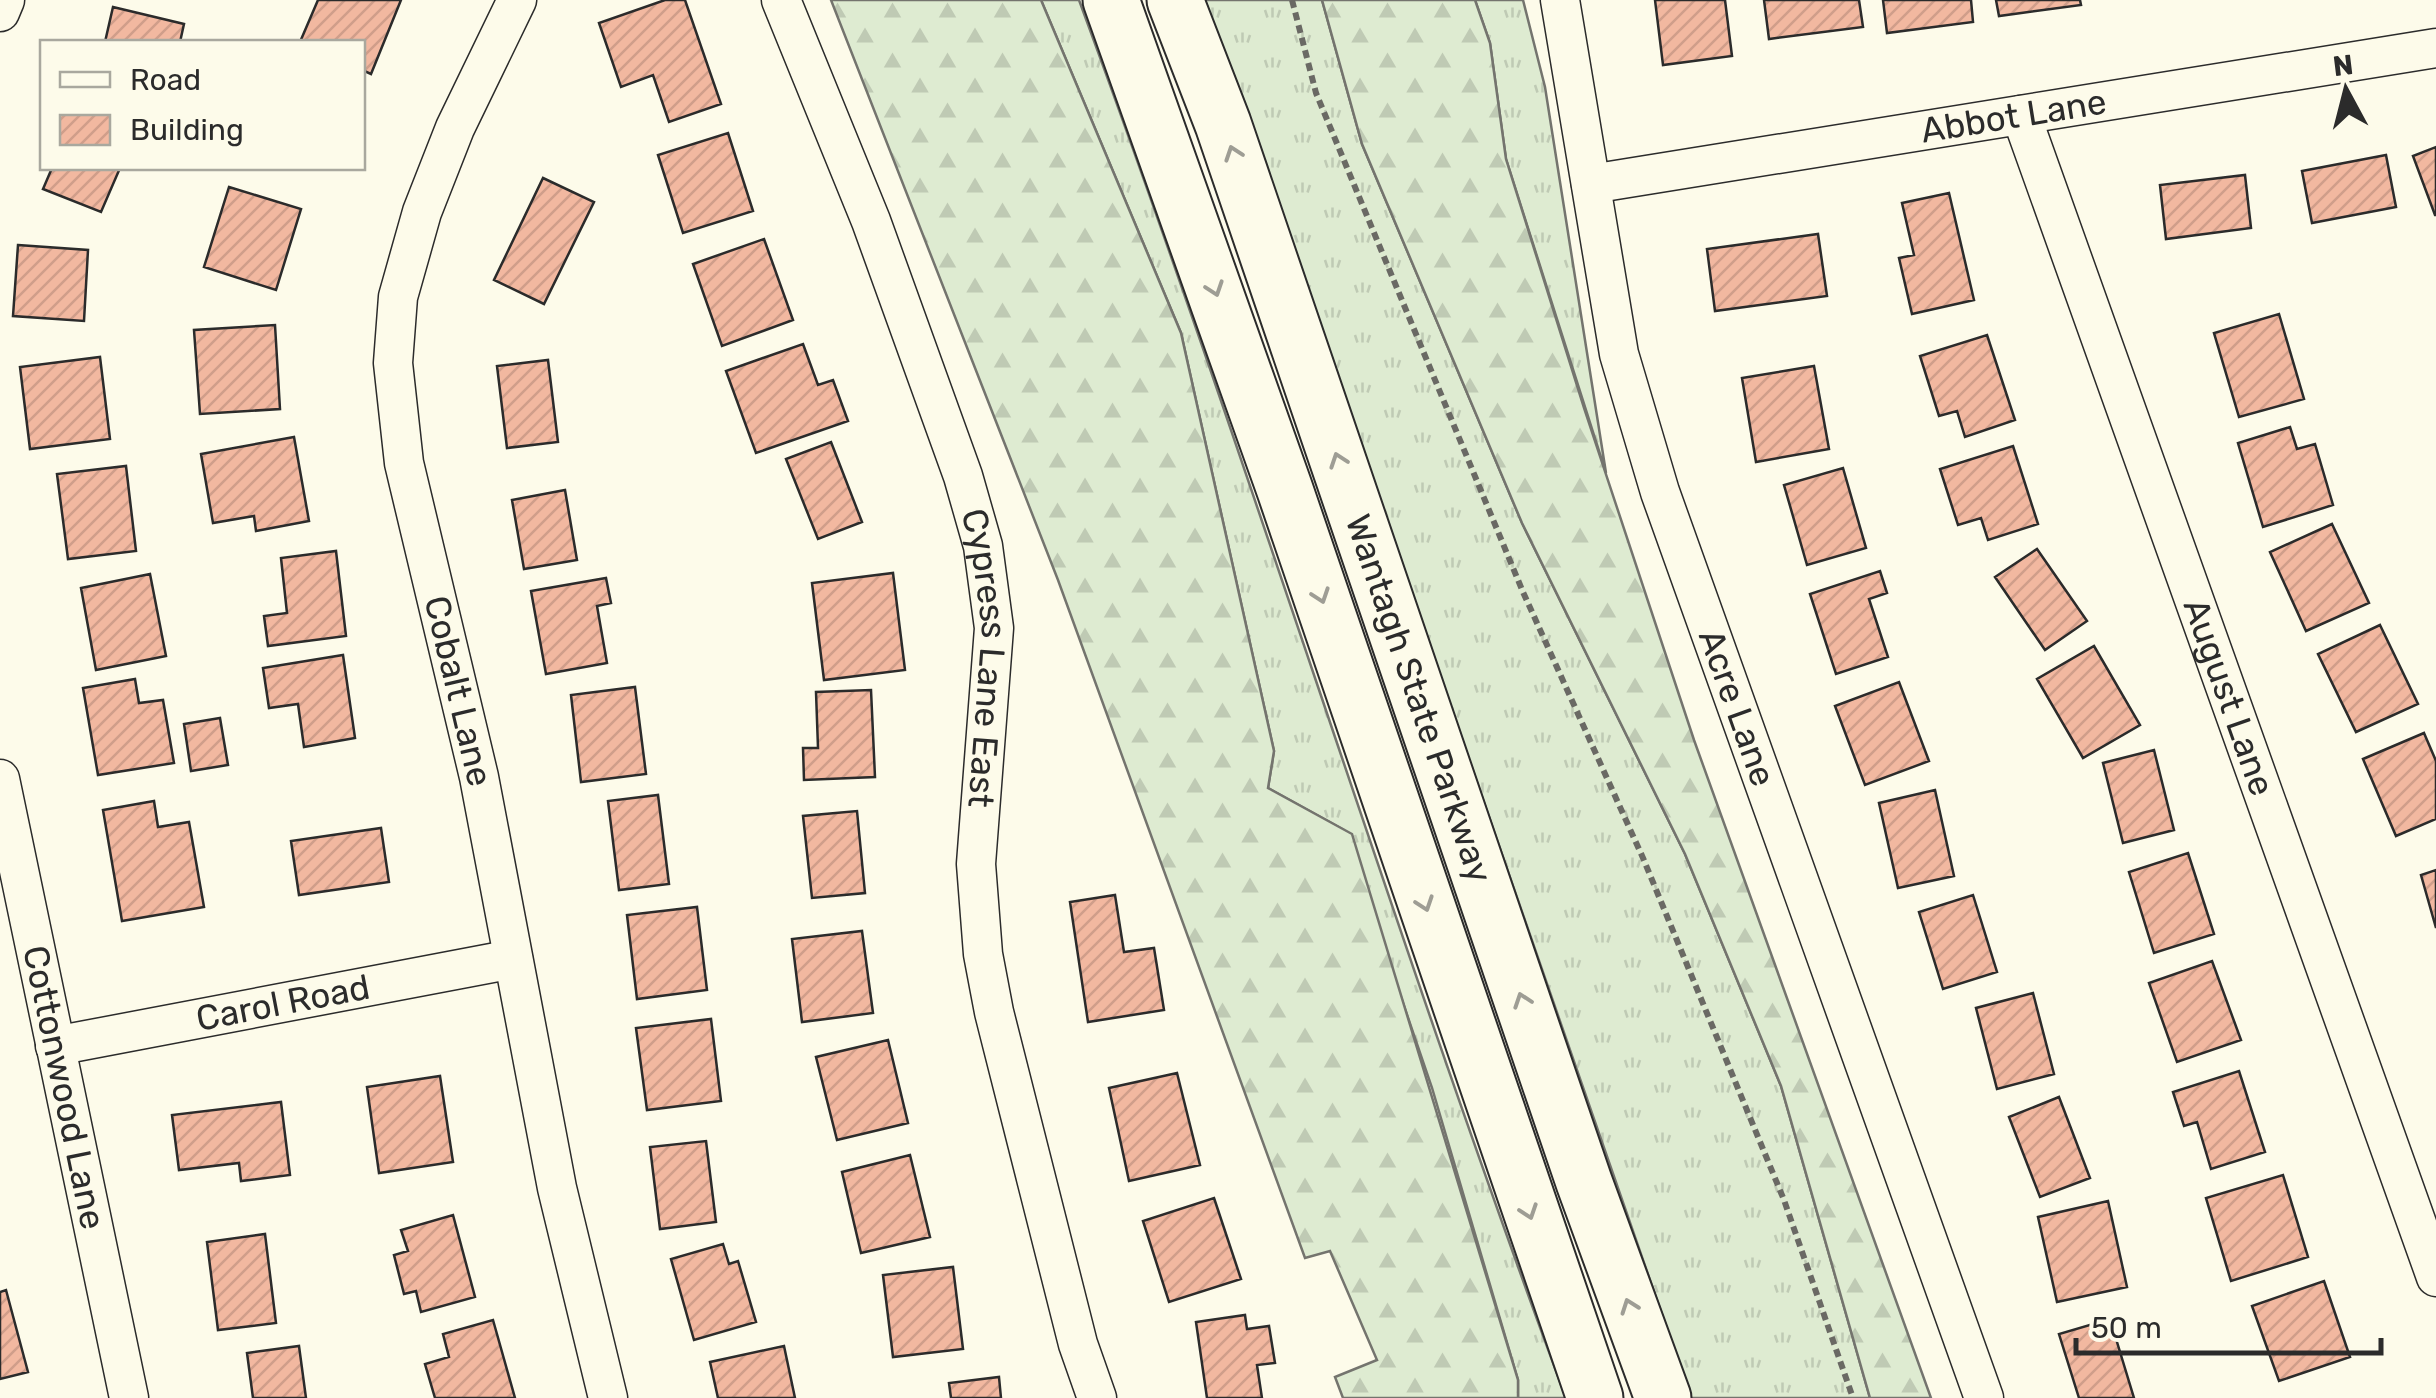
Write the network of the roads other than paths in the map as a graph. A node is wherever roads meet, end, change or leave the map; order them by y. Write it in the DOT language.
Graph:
graph roads {
  1 [pos="5,0"];
  2 [pos="516,0"];
  3 [pos="781,0"];
  4 [pos="1111,0"];
  5 [pos="1175,0"];
  6 [pos="1560,0"];
  7 [pos="0,12"];
  8 [pos="2436,48"];
  9 [pos="2021,115"];
  10 [pos="1591,184"];
  11 [pos="0,779"];
  12 [pos="512,959"];
  13 [pos="55,1046"];
  14 [pos="2436,1277"];
  15 [pos="129,1398"];
  16 [pos="608,1398"];
  17 [pos="1097,1398"];
  18 [pos="1595,1398"];
  19 [pos="1663,1398"];
  20 [pos="1984,1398"];
  1 -- 7 [label="street"];
  2 -- 12 [label="street, Cobalt Lane"];
  3 -- 17 [label="street, Cypress Lane East"];
  4 -- 18 [label="highway, Wantagh State Parkway, one-way"];
  19 -- 5 [label="highway, Wantagh State Parkway, one-way"];
  6 -- 10 [label="street, Acre Lane"];
  8 -- 9 [label="street, Abbot Lane"];
  9 -- 10 [label="street, Abbot Lane"];
  9 -- 14 [label="street, August Lane"];
  10 -- 20 [label="street, Acre Lane"];
  11 -- 13 [label="street, Cottonwood Lane"];
  12 -- 13 [label="street, Carol Road"];
  12 -- 16 [label="street, Cobalt Lane"];
  13 -- 15 [label="street, Cottonwood Lane"];
}
